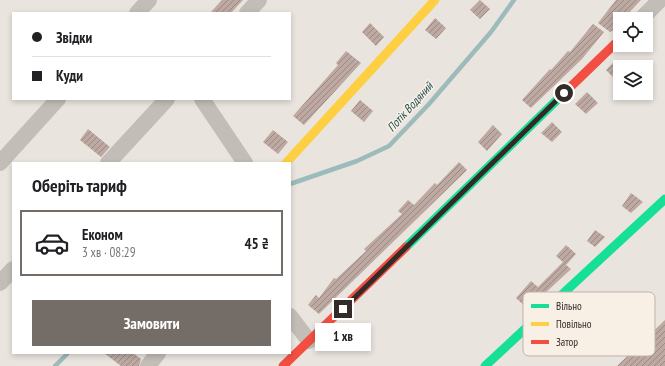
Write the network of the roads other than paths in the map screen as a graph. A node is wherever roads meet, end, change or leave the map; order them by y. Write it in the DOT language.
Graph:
graph roads {
  1 [pos="149,0"];
  2 [pos="259,0"];
  3 [pos="435,0"];
  4 [pos="660,0"];
  5 [pos="138,12"];
  6 [pos="248,12"];
  7 [pos="648,12"];
  8 [pos="613,46"];
  9 [pos="57,100"];
  10 [pos="166,100"];
  11 [pos="203,100"];
  12 [pos="109,162"];
  13 [pos="244,162"];
  14 [pos="287,162"];
  15 [pos="0,163"];
  16 [pos="665,198"];
  17 [pos="12,270"];
  18 [pos="0,283"];
  19 [pos="564,292"];
  20 [pos="291,317"];
  21 [pos="523,331"];
  22 [pos="309,341"];
  23 [pos="157,354"];
  24 [pos="148,366"];
  25 [pos="283,366"];
  26 [pos="485,366"];
  1 -- 5 [label="street"];
  2 -- 6 [label="street"];
  3 -- 14 [label="street"];
  4 -- 7 [label="street"];
  8 -- 22 [label="street"];
  9 -- 15 [label="street"];
  10 -- 12 [label="street"];
  11 -- 13 [label="street"];
  16 -- 19 [label="street"];
  17 -- 18 [label="street"];
  20 -- 22 [label="street"];
  21 -- 26 [label="street"];
  22 -- 25 [label="street"];
  23 -- 24 [label="street"];
}
